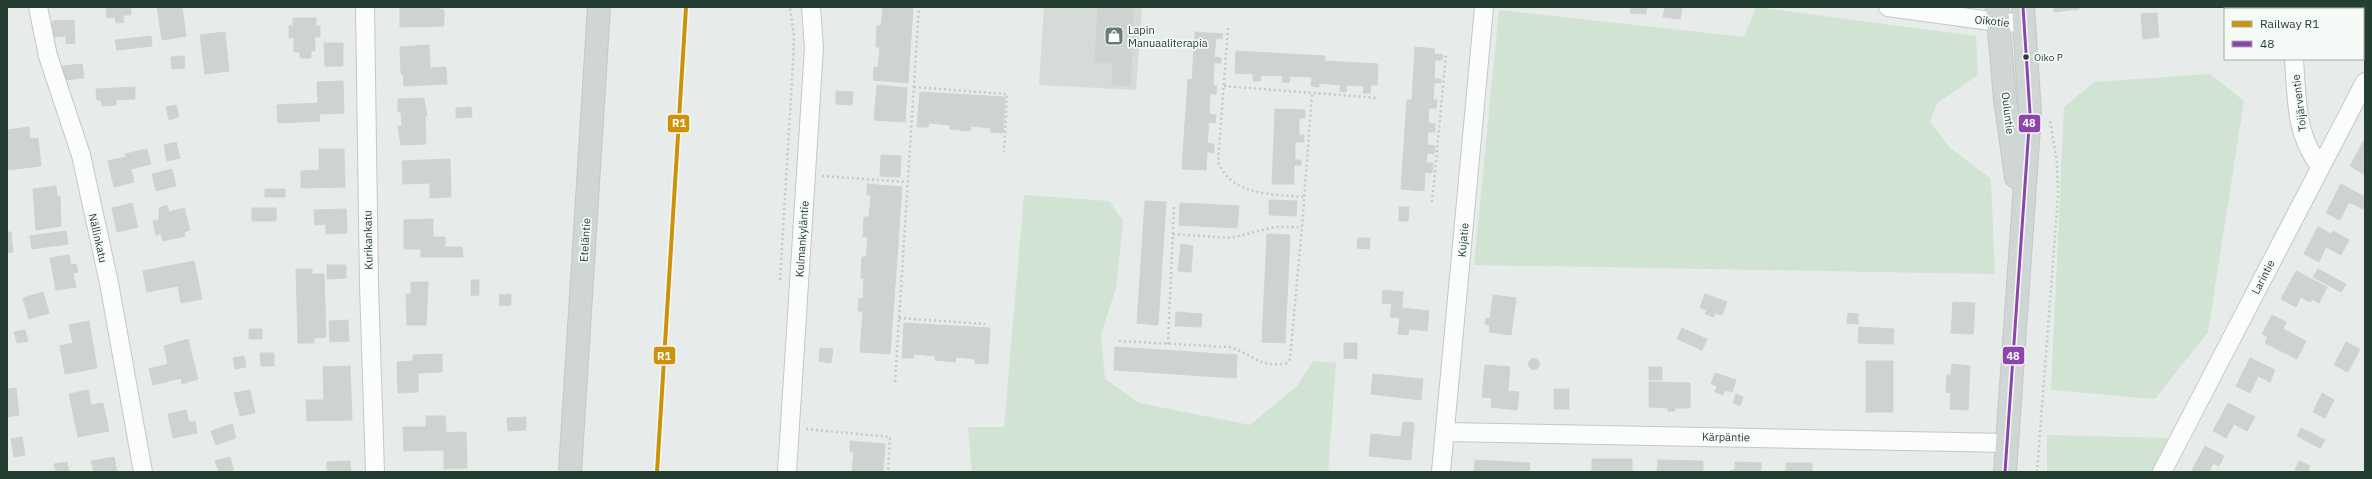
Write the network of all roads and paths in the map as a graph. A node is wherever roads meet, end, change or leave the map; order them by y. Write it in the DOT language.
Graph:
graph roads {
  1 [pos="38,7"];
  2 [pos="365,7"];
  3 [pos="599,7"];
  4 [pos="790,7"];
  5 [pos="811,7"];
  6 [pos="919,7"];
  7 [pos="1484,7"];
  8 [pos="1888,7"];
  9 [pos="1998,15"];
  10 [pos="2024,15"];
  11 [pos="1228,28"];
  12 [pos="1446,56"];
  13 [pos="2294,60"];
  14 [pos="2365,82"];
  15 [pos="1224,86"];
  16 [pos="914,87"];
  17 [pos="1312,93"];
  18 [pos="1378,98"];
  19 [pos="2050,120"];
  20 [pos="1004,152"];
  21 [pos="2320,166"];
  22 [pos="806,175"];
  23 [pos="907,182"];
  24 [pos="1303,197"];
  25 [pos="1432,202"];
  26 [pos="1174,207"];
  27 [pos="2022,220"];
  28 [pos="1302,228"];
  29 [pos="1173,234"];
  30 [pos="780,287"];
  31 [pos="899,318"];
  32 [pos="985,324"];
  33 [pos="1119,341"];
  34 [pos="1168,344"];
  35 [pos="895,382"];
  36 [pos="790,428"];
  37 [pos="1446,432"];
  38 [pos="2007,443"];
  39 [pos="143,472"];
  40 [pos="375,472"];
  41 [pos="570,472"];
  42 [pos="787,472"];
  43 [pos="888,472"];
  44 [pos="1442,472"];
  45 [pos="2005,472"];
  46 [pos="2037,472"];
  47 [pos="2162,472"];
  1 -- 39 [label="street, Nällinkatu"];
  2 -- 40 [label="street, Kurikankatu"];
  3 -- 41 [label="main road, Eteläntie"];
  4 -- 30 [label="path"];
  5 -- 22 [label="street, Kulmankyläntie"];
  6 -- 16 [label="path"];
  7 -- 37 [label="street, Kujatie"];
  8 -- 9 [label="street, Oikotie"];
  9 -- 10 [label="street, Oikotie"];
  9 -- 27 [label="main road, Ouluntie"];
  10 -- 27 [label="main road, Ouluntie"];
  11 -- 15 [label="path"];
  12 -- 25 [label="path"];
  13 -- 21 [label="street, Toijärventie"];
  14 -- 21 [label="street, Larintie"];
  15 -- 17 [label="path"];
  15 -- 24 [label="path"];
  16 -- 20 [label="path"];
  16 -- 23 [label="path"];
  17 -- 18 [label="path"];
  17 -- 24 [label="path"];
  19 -- 46 [label="path"];
  21 -- 47 [label="street, Larintie"];
  22 -- 23 [label="path"];
  22 -- 36 [label="street, Kulmankyläntie"];
  23 -- 31 [label="path"];
  24 -- 28 [label="path"];
  26 -- 29 [label="path"];
  27 -- 38 [label="main road, Ouluntie"];
  28 -- 29 [label="path"];
  28 -- 34 [label="path"];
  29 -- 34 [label="path"];
  31 -- 32 [label="path"];
  31 -- 35 [label="path"];
  33 -- 34 [label="path"];
  36 -- 42 [label="street, Kulmankyläntie"];
  36 -- 43 [label="path"];
  37 -- 38 [label="street, Kärpäntie"];
  37 -- 44 [label="street, Kujatie"];
  38 -- 45 [label="main road, Ouluntie"];
}
